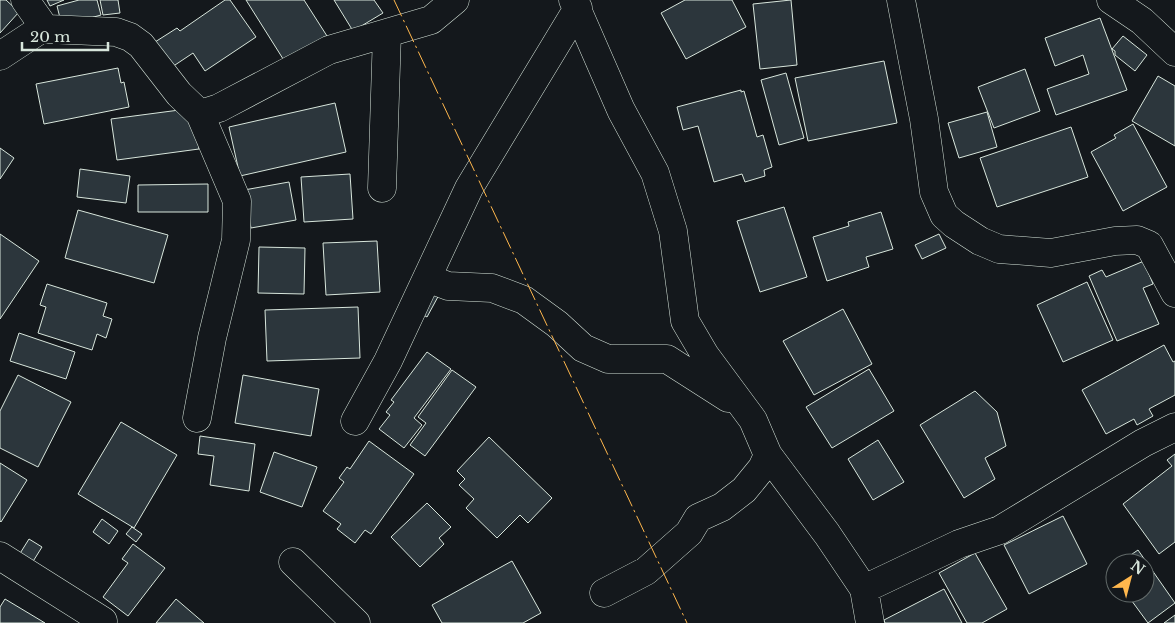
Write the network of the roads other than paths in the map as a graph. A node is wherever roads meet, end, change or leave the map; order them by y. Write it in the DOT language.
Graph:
graph roads {
  1 [pos="25,0"];
  2 [pos="455,0"];
  3 [pos="901,0"];
  4 [pos="1111,0"];
  5 [pos="575,4"];
  6 [pos="44,27"];
  7 [pos="387,33"];
  8 [pos="1175,52"];
  9 [pos="0,56"];
  10 [pos="200,114"];
  11 [pos="382,188"];
  12 [pos="427,278"];
  13 [pos="1175,293"];
  14 [pos="738,400"];
  15 [pos="198,418"];
  16 [pos="355,421"];
  17 [pos="1175,427"];
  18 [pos="768,455"];
  19 [pos="0,556"];
  20 [pos="293,562"];
  21 [pos="864,589"];
  22 [pos="604,593"];
  23 [pos="103,621"];
  24 [pos="356,623"];
  25 [pos="870,623"];
  1 -- 6 [label="street"];
  2 -- 7 [label="street"];
  3 -- 13 [label="street"];
  4 -- 8 [label="street"];
  5 -- 12 [label="street"];
  5 -- 14 [label="street"];
  6 -- 9 [label="street"];
  6 -- 10 [label="street"];
  7 -- 10 [label="street"];
  7 -- 11 [label="street"];
  10 -- 15 [label="street"];
  12 -- 14 [label="street"];
  12 -- 16 [label="street"];
  14 -- 18 [label="street"];
  17 -- 21 [label="street"];
  18 -- 21 [label="street"];
  18 -- 22 [label="street"];
  19 -- 23 [label="street"];
  20 -- 24 [label="street"];
  21 -- 25 [label="street"];
}
